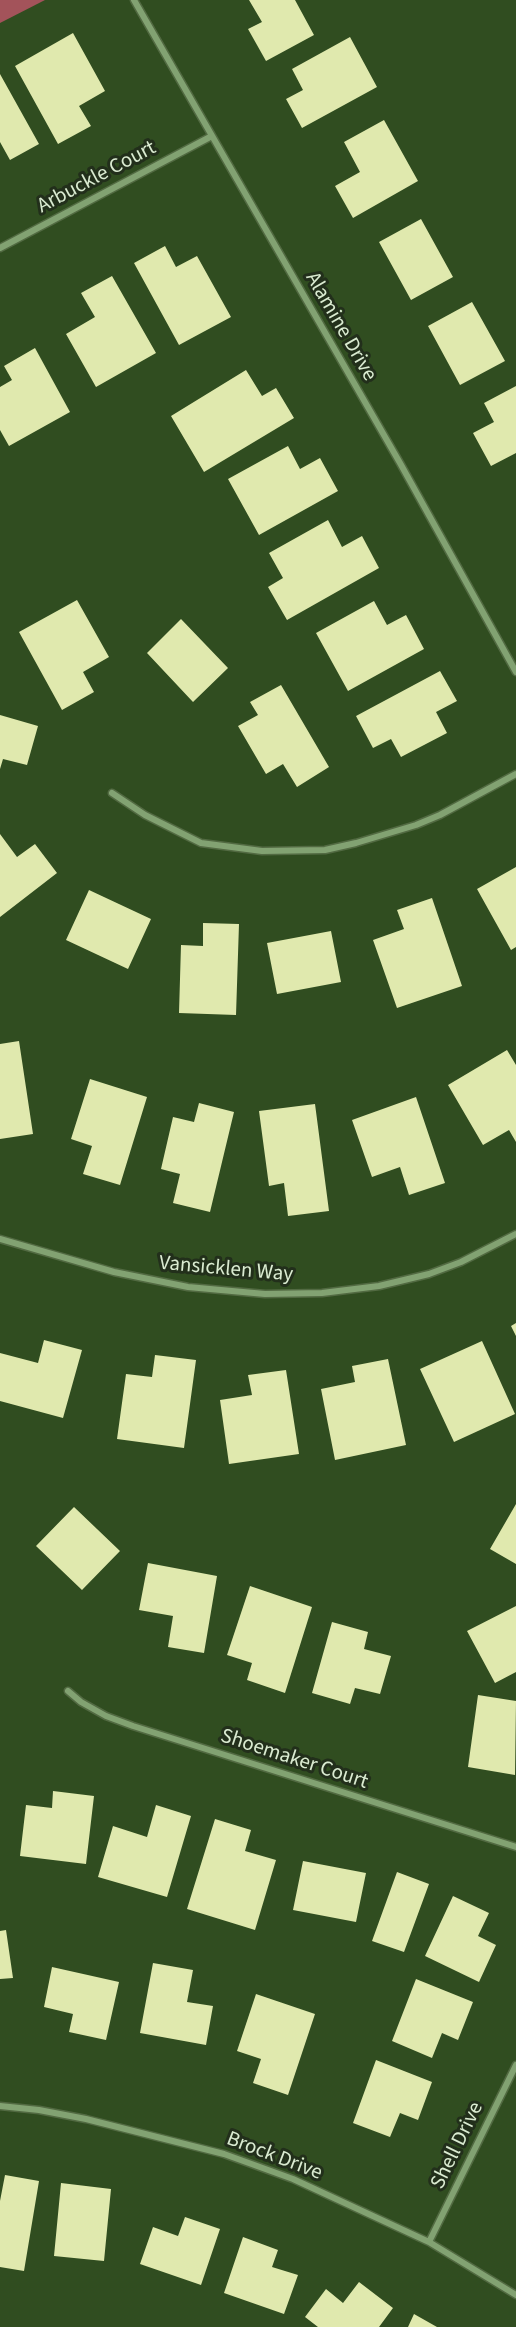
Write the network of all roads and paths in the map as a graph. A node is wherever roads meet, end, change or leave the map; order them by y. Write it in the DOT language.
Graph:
graph roads {
  1 [pos="134,0"];
  2 [pos="210,136"];
  3 [pos="0,248"];
  4 [pos="516,672"];
  5 [pos="516,774"];
  6 [pos="112,793"];
  7 [pos="516,1234"];
  8 [pos="0,1239"];
  9 [pos="68,1691"];
  10 [pos="516,1847"];
  11 [pos="516,2065"];
  12 [pos="0,2106"];
  13 [pos="429,2242"];
  14 [pos="516,2295"];
  1 -- 2 [label="street, Alamine Drive"];
  2 -- 3 [label="street, Arbuckle Court"];
  2 -- 4 [label="street, Alamine Drive"];
  5 -- 6 [label="street"];
  7 -- 8 [label="street, Vansicklen Way"];
  9 -- 10 [label="street, Shoemaker Court"];
  11 -- 13 [label="street, Shell Drive"];
  12 -- 13 [label="street, Brock Drive"];
  13 -- 14 [label="street, Brock Drive"];
}
